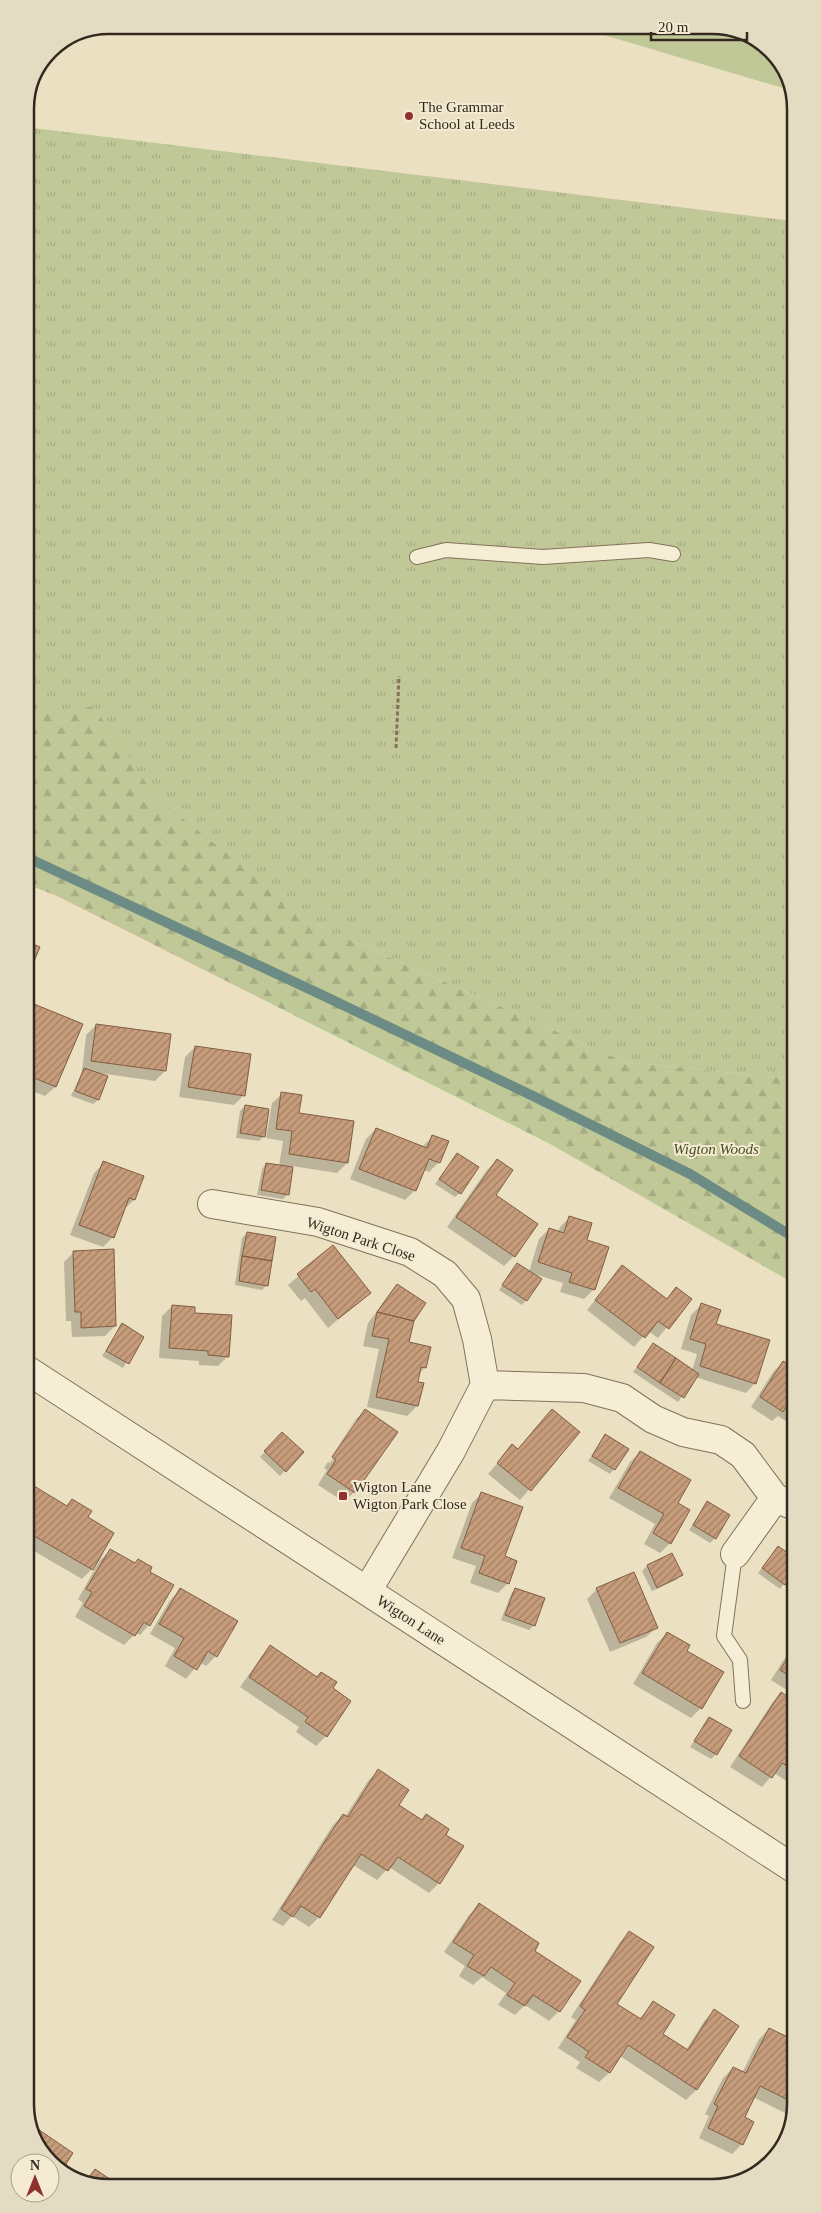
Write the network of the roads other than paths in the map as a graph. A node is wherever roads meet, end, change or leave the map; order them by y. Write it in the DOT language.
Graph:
graph roads {
  1 [pos="673,554"];
  2 [pos="417,557"];
  3 [pos="212,1204"];
  4 [pos="34,1375"];
  5 [pos="485,1386"];
  6 [pos="785,1502"];
  7 [pos="735,1554"];
  8 [pos="367,1591"];
  9 [pos="743,1701"];
  10 [pos="787,1864"];
  1 -- 2 [label="lane"];
  3 -- 5 [label="street, Wigton Park Close"];
  4 -- 8 [label="street, Wigton Lane"];
  5 -- 6 [label="street"];
  5 -- 8 [label="street"];
  6 -- 7 [label="street"];
  7 -- 9 [label="lane"];
  8 -- 10 [label="street, Wigton Lane"];
}
